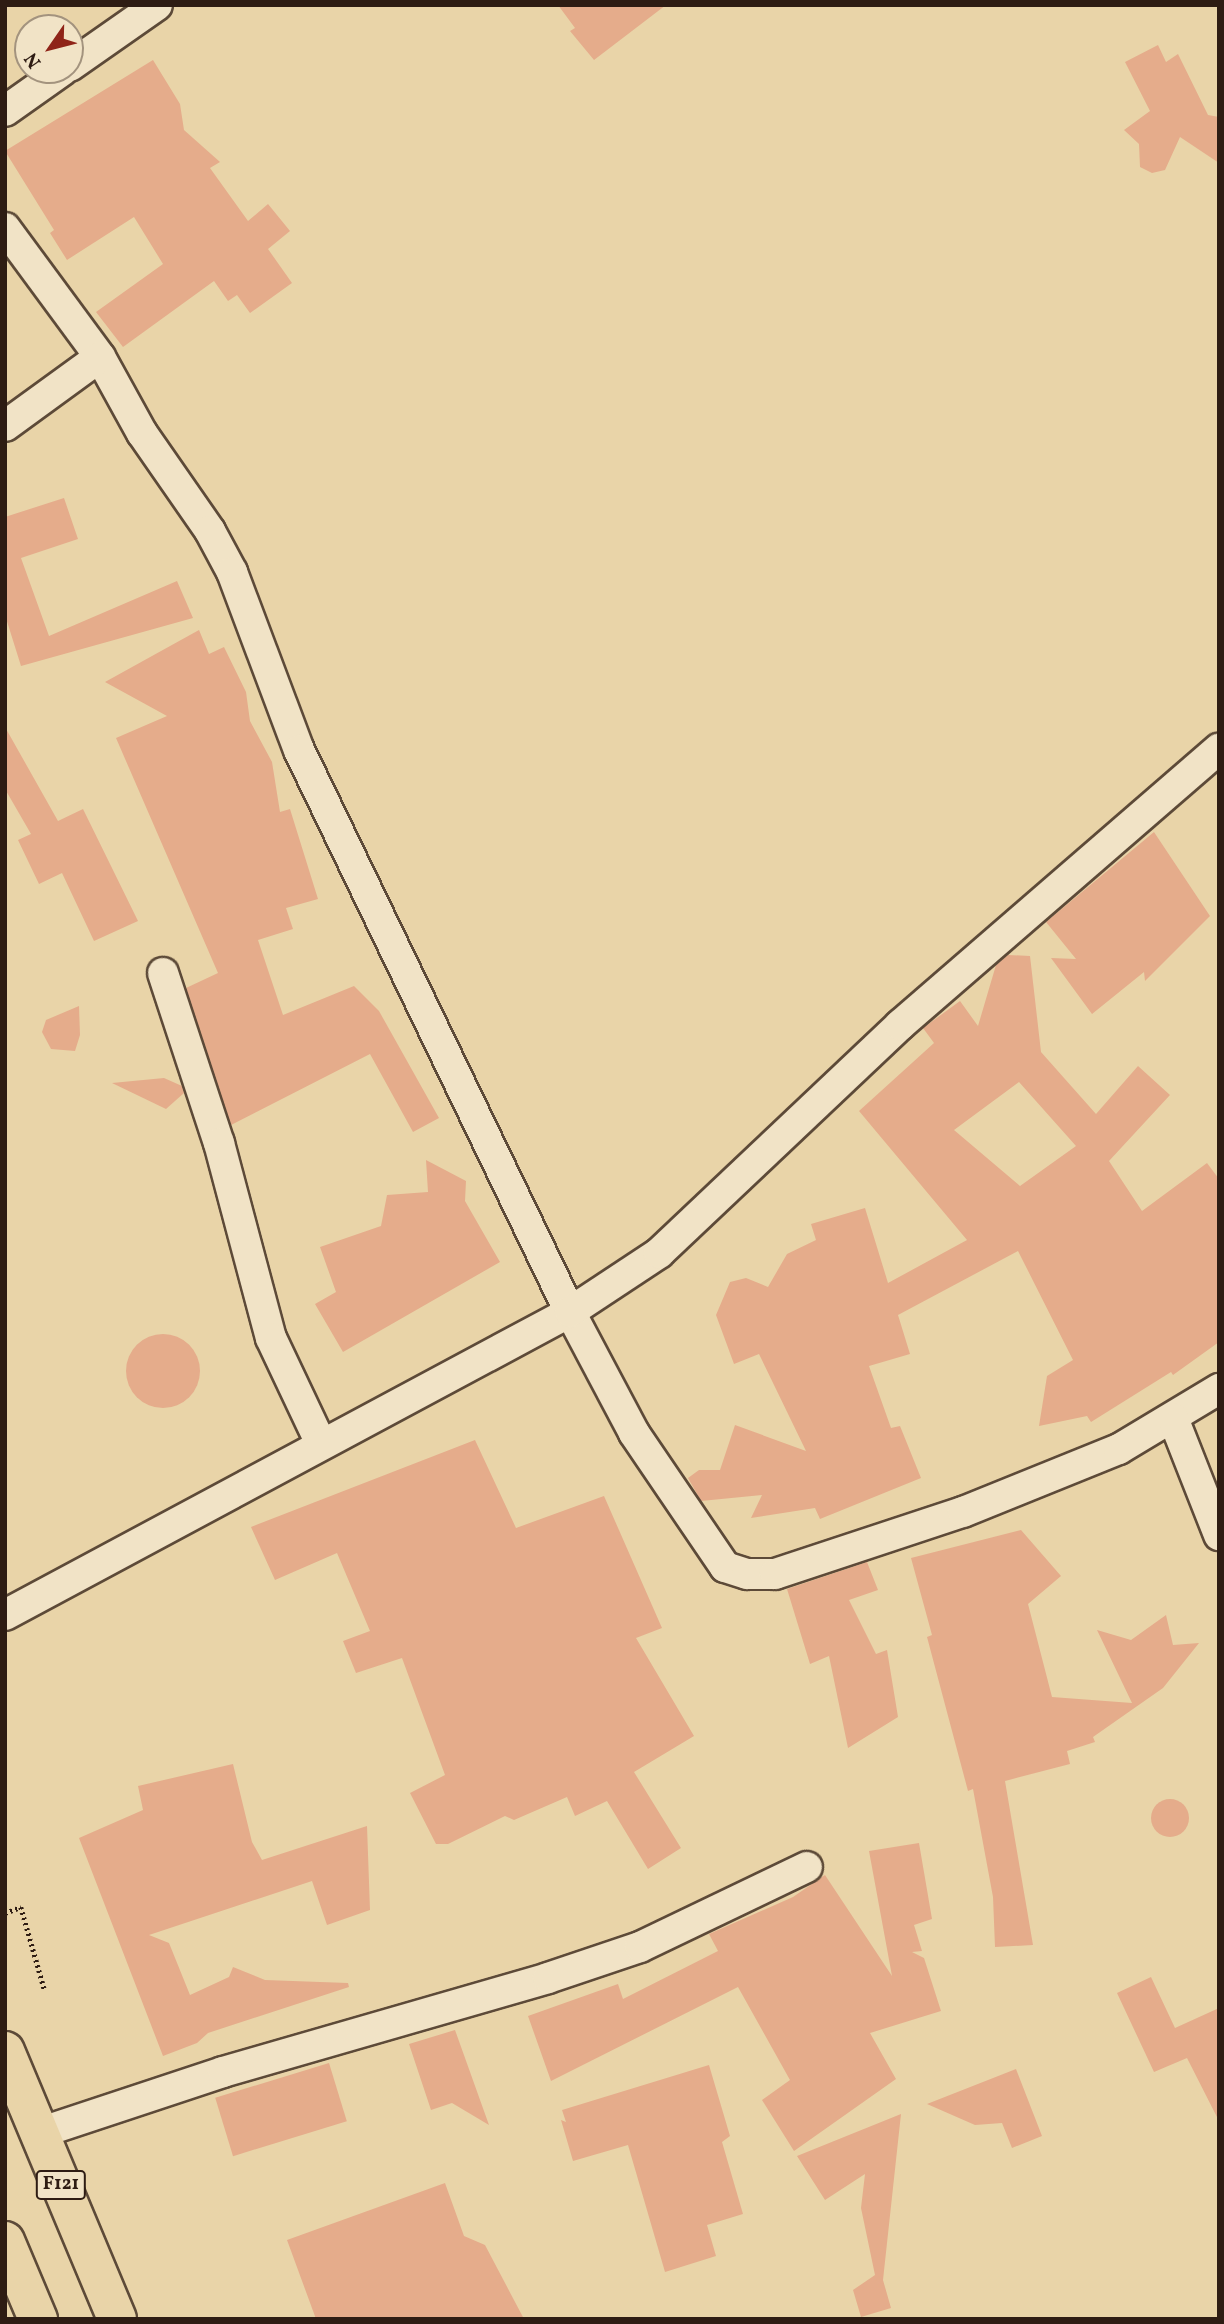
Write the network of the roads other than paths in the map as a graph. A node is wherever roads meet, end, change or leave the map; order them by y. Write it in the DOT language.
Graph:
graph roads {
  1 [pos="157,5"];
  2 [pos="84,55"];
  3 [pos="43,84"];
  4 [pos="5,111"];
  5 [pos="5,228"];
  6 [pos="100,357"];
  7 [pos="5,426"];
  8 [pos="1219,749"];
  9 [pos="163,973"];
  10 [pos="570,1312"];
  11 [pos="1219,1389"];
  12 [pos="1173,1418"];
  13 [pos="321,1444"];
  14 [pos="1219,1535"];
  15 [pos="5,1615"];
  16 [pos="807,1867"];
  17 [pos="5,2051"];
  18 [pos="40,2133"];
  19 [pos="5,2241"];
  20 [pos="38,2319"];
  21 [pos="117,2319"];
  1 -- 2 [label="street"];
  3 -- 4 [label="street"];
  5 -- 6 [label="street"];
  6 -- 7 [label="street"];
  6 -- 10 [label="street"];
  8 -- 10 [label="street"];
  9 -- 13 [label="street"];
  10 -- 12 [label="street"];
  10 -- 13 [label="street"];
  11 -- 12 [label="street"];
  12 -- 14 [label="street"];
  13 -- 15 [label="street"];
  16 -- 18 [label="street"];
  17 -- 18 [label="main road, F121"];
  18 -- 21 [label="main road, F121"];
  19 -- 20 [label="main road"];
}
